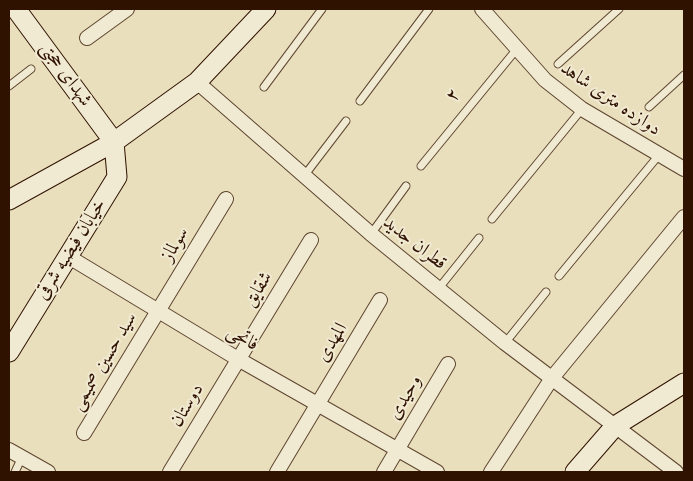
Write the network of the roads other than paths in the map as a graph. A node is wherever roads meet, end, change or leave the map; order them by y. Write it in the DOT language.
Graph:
graph roads {
  1 [pos="16,9"];
  2 [pos="128,9"];
  3 [pos="322,9"];
  4 [pos="429,9"];
  5 [pos="482,9"];
  6 [pos="619,9"];
  7 [pos="259,11"];
  8 [pos="87,38"];
  9 [pos="516,50"];
  10 [pos="558,64"];
  11 [pos="31,69"];
  12 [pos="684,75"];
  13 [pos="197,82"];
  14 [pos="9,86"];
  15 [pos="264,87"];
  16 [pos="360,101"];
  17 [pos="649,107"];
  18 [pos="582,109"];
  19 [pos="346,121"];
  20 [pos="114,142"];
  21 [pos="659,154"];
  22 [pos="421,166"];
  23 [pos="684,169"];
  24 [pos="304,177"];
  25 [pos="406,186"];
  26 [pos="226,199"];
  27 [pos="9,200"];
  28 [pos="684,217"];
  29 [pos="492,219"];
  30 [pos="370,234"];
  31 [pos="479,238"];
  32 [pos="311,240"];
  33 [pos="69,257"];
  34 [pos="559,276"];
  35 [pos="439,288"];
  36 [pos="546,292"];
  37 [pos="380,300"];
  38 [pos="158,311"];
  39 [pos="505,343"];
  40 [pos="9,352"];
  41 [pos="238,359"];
  42 [pos="448,364"];
  43 [pos="552,378"];
  44 [pos="684,383"];
  45 [pos="319,405"];
  46 [pos="615,426"];
  47 [pos="84,432"];
  48 [pos="9,450"];
  49 [pos="398,450"];
  50 [pos="22,457"];
  51 [pos="15,472"];
  52 [pos="48,472"];
  53 [pos="170,472"];
  54 [pos="277,472"];
  55 [pos="384,472"];
  56 [pos="437,472"];
  57 [pos="491,472"];
  58 [pos="575,472"];
  59 [pos="676,472"];
  1 -- 20 [label="street, شهدای حجتی"];
  2 -- 8 [label="street"];
  3 -- 15 [label="lane"];
  4 -- 16 [label="lane"];
  5 -- 9 [label="street, دوازده متری شاهد"];
  6 -- 10 [label="lane"];
  7 -- 13 [label="street"];
  9 -- 18 [label="street, دوازده متری شاهد"];
  9 -- 22 [label="lane, ۲"];
  11 -- 14 [label="lane"];
  12 -- 17 [label="lane"];
  13 -- 20 [label="street"];
  13 -- 24 [label="street, قطران جدید"];
  18 -- 21 [label="street, دوازده متری شاهد"];
  18 -- 29 [label="lane"];
  19 -- 24 [label="lane"];
  20 -- 27 [label="street"];
  20 -- 33 [label="street, خیابان فیضیه شرقی"];
  21 -- 23 [label="street, دوازده متری شاهد"];
  21 -- 34 [label="lane"];
  24 -- 30 [label="street, قطران جدید"];
  25 -- 30 [label="lane"];
  26 -- 38 [label="street, سولماز"];
  28 -- 43 [label="street"];
  30 -- 35 [label="street, قطران جدید"];
  31 -- 35 [label="lane"];
  32 -- 41 [label="street, شقایق"];
  33 -- 38 [label="street, فاتحی"];
  33 -- 40 [label="street, خیابان فیضیه شرقی"];
  35 -- 39 [label="street, قطران جدید"];
  36 -- 39 [label="lane"];
  37 -- 45 [label="street, المهدی"];
  38 -- 41 [label="street, فاتحی"];
  38 -- 47 [label="street, سید حسین صمیمی"];
  39 -- 43 [label="street, قطران جدید"];
  41 -- 45 [label="street, فاتحی"];
  41 -- 53 [label="street, دوستان"];
  42 -- 49 [label="street, وحیدی"];
  43 -- 46 [label="street, قطران جدید"];
  43 -- 57 [label="street"];
  44 -- 46 [label="street"];
  45 -- 49 [label="street, فاتحی"];
  45 -- 54 [label="street, المهدی"];
  46 -- 58 [label="street"];
  46 -- 59 [label="street, قطران جدید"];
  48 -- 50 [label="street"];
  49 -- 55 [label="street"];
  49 -- 56 [label="street, فاتحی"];
  50 -- 51 [label="lane"];
  50 -- 52 [label="street"];
}
